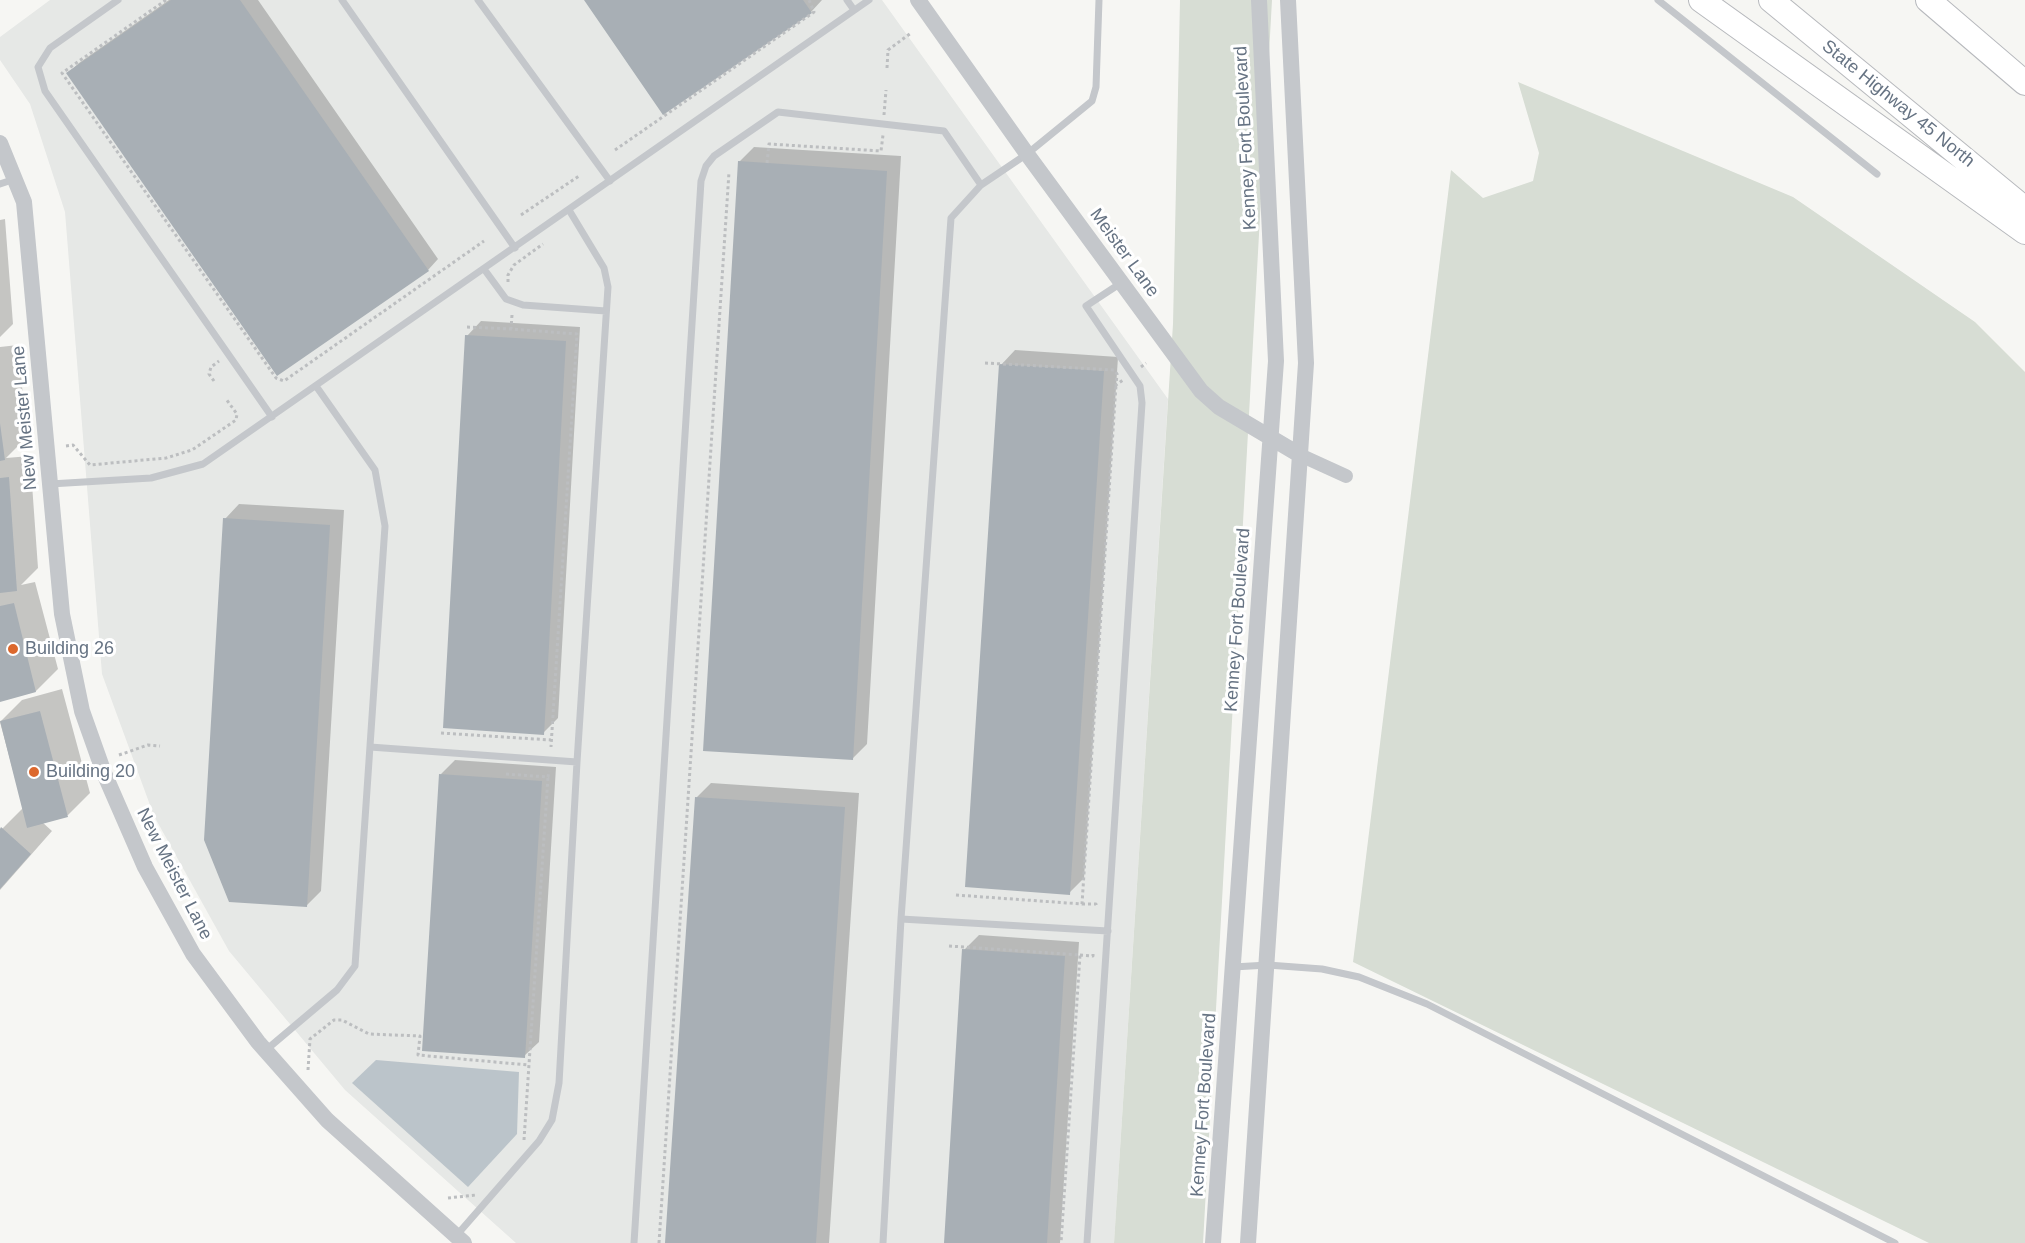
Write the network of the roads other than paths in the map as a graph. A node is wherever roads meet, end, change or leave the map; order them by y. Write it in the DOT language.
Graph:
graph roads {
  1 [pos="117,0"];
  2 [pos="342,0"];
  3 [pos="478,0"];
  4 [pos="847,0"];
  5 [pos="868,0"];
  6 [pos="918,0"];
  7 [pos="1100,0"];
  8 [pos="1259,0"];
  9 [pos="1288,0"];
  10 [pos="1658,0"];
  11 [pos="1701,0"];
  12 [pos="1771,0"];
  13 [pos="1928,0"];
  14 [pos="854,10"];
  15 [pos="2025,83"];
  16 [pos="0,143"];
  17 [pos="1027,154"];
  18 [pos="1877,174"];
  19 [pos="16,179"];
  20 [pos="610,181"];
  21 [pos="0,184"];
  22 [pos="981,185"];
  23 [pos="2025,209"];
  24 [pos="569,210"];
  25 [pos="2025,232"];
  26 [pos="515,248"];
  27 [pos="484,269"];
  28 [pos="1121,283"];
  29 [pos="606,311"];
  30 [pos="316,387"];
  31 [pos="272,417"];
  32 [pos="1270,438"];
  33 [pos="1300,455"];
  34 [pos="1347,476"];
  35 [pos="50,484"];
  36 [pos="370,747"];
  37 [pos="577,762"];
  38 [pos="901,919"];
  39 [pos="1107,931"];
  40 [pos="1268,965"];
  41 [pos="1233,967"];
  42 [pos="265,1050"];
  43 [pos="456,1241"];
  44 [pos="634,1243"];
  45 [pos="883,1243"];
  46 [pos="1087,1243"];
  47 [pos="1213,1243"];
  48 [pos="1248,1243"];
  49 [pos="1895,1243"];
  1 -- 31 [label="lane"];
  2 -- 26 [label="lane"];
  3 -- 20 [label="lane"];
  4 -- 14 [label="lane"];
  5 -- 14 [label="lane"];
  6 -- 17 [label="street, Meister Lane"];
  7 -- 17 [label="lane"];
  8 -- 32 [label="street, Kenney Fort Boulevard"];
  9 -- 33 [label="street"];
  10 -- 18 [label="lane"];
  11 -- 25 [label="highway"];
  12 -- 23 [label="highway, State Highway 45 North"];
  13 -- 15 [label="highway"];
  14 -- 20 [label="lane"];
  16 -- 19 [label="street, New Meister Lane"];
  17 -- 22 [label="lane"];
  17 -- 28 [label="street, Meister Lane"];
  19 -- 21 [label="lane"];
  19 -- 35 [label="street, New Meister Lane"];
  20 -- 24 [label="lane"];
  22 -- 38 [label="lane"];
  22 -- 44 [label="lane"];
  24 -- 26 [label="lane"];
  24 -- 29 [label="lane"];
  26 -- 27 [label="lane"];
  27 -- 29 [label="lane"];
  27 -- 30 [label="lane"];
  28 -- 32 [label="street, Meister Lane"];
  28 -- 39 [label="lane"];
  29 -- 37 [label="lane"];
  30 -- 31 [label="lane"];
  30 -- 36 [label="lane"];
  31 -- 35 [label="lane"];
  32 -- 33 [label="street, Meister Lane"];
  32 -- 41 [label="street, Kenney Fort Boulevard"];
  33 -- 34 [label="street, Meister Lane"];
  33 -- 40 [label="street"];
  35 -- 42 [label="street, New Meister Lane"];
  36 -- 37 [label="lane"];
  36 -- 42 [label="lane"];
  37 -- 43 [label="lane"];
  38 -- 39 [label="lane"];
  38 -- 45 [label="lane"];
  39 -- 46 [label="lane"];
  40 -- 41 [label="lane"];
  40 -- 48 [label="street"];
  40 -- 49 [label="lane"];
  41 -- 47 [label="street, Kenney Fort Boulevard"];
  42 -- 43 [label="street, New Meister Lane"];
}
